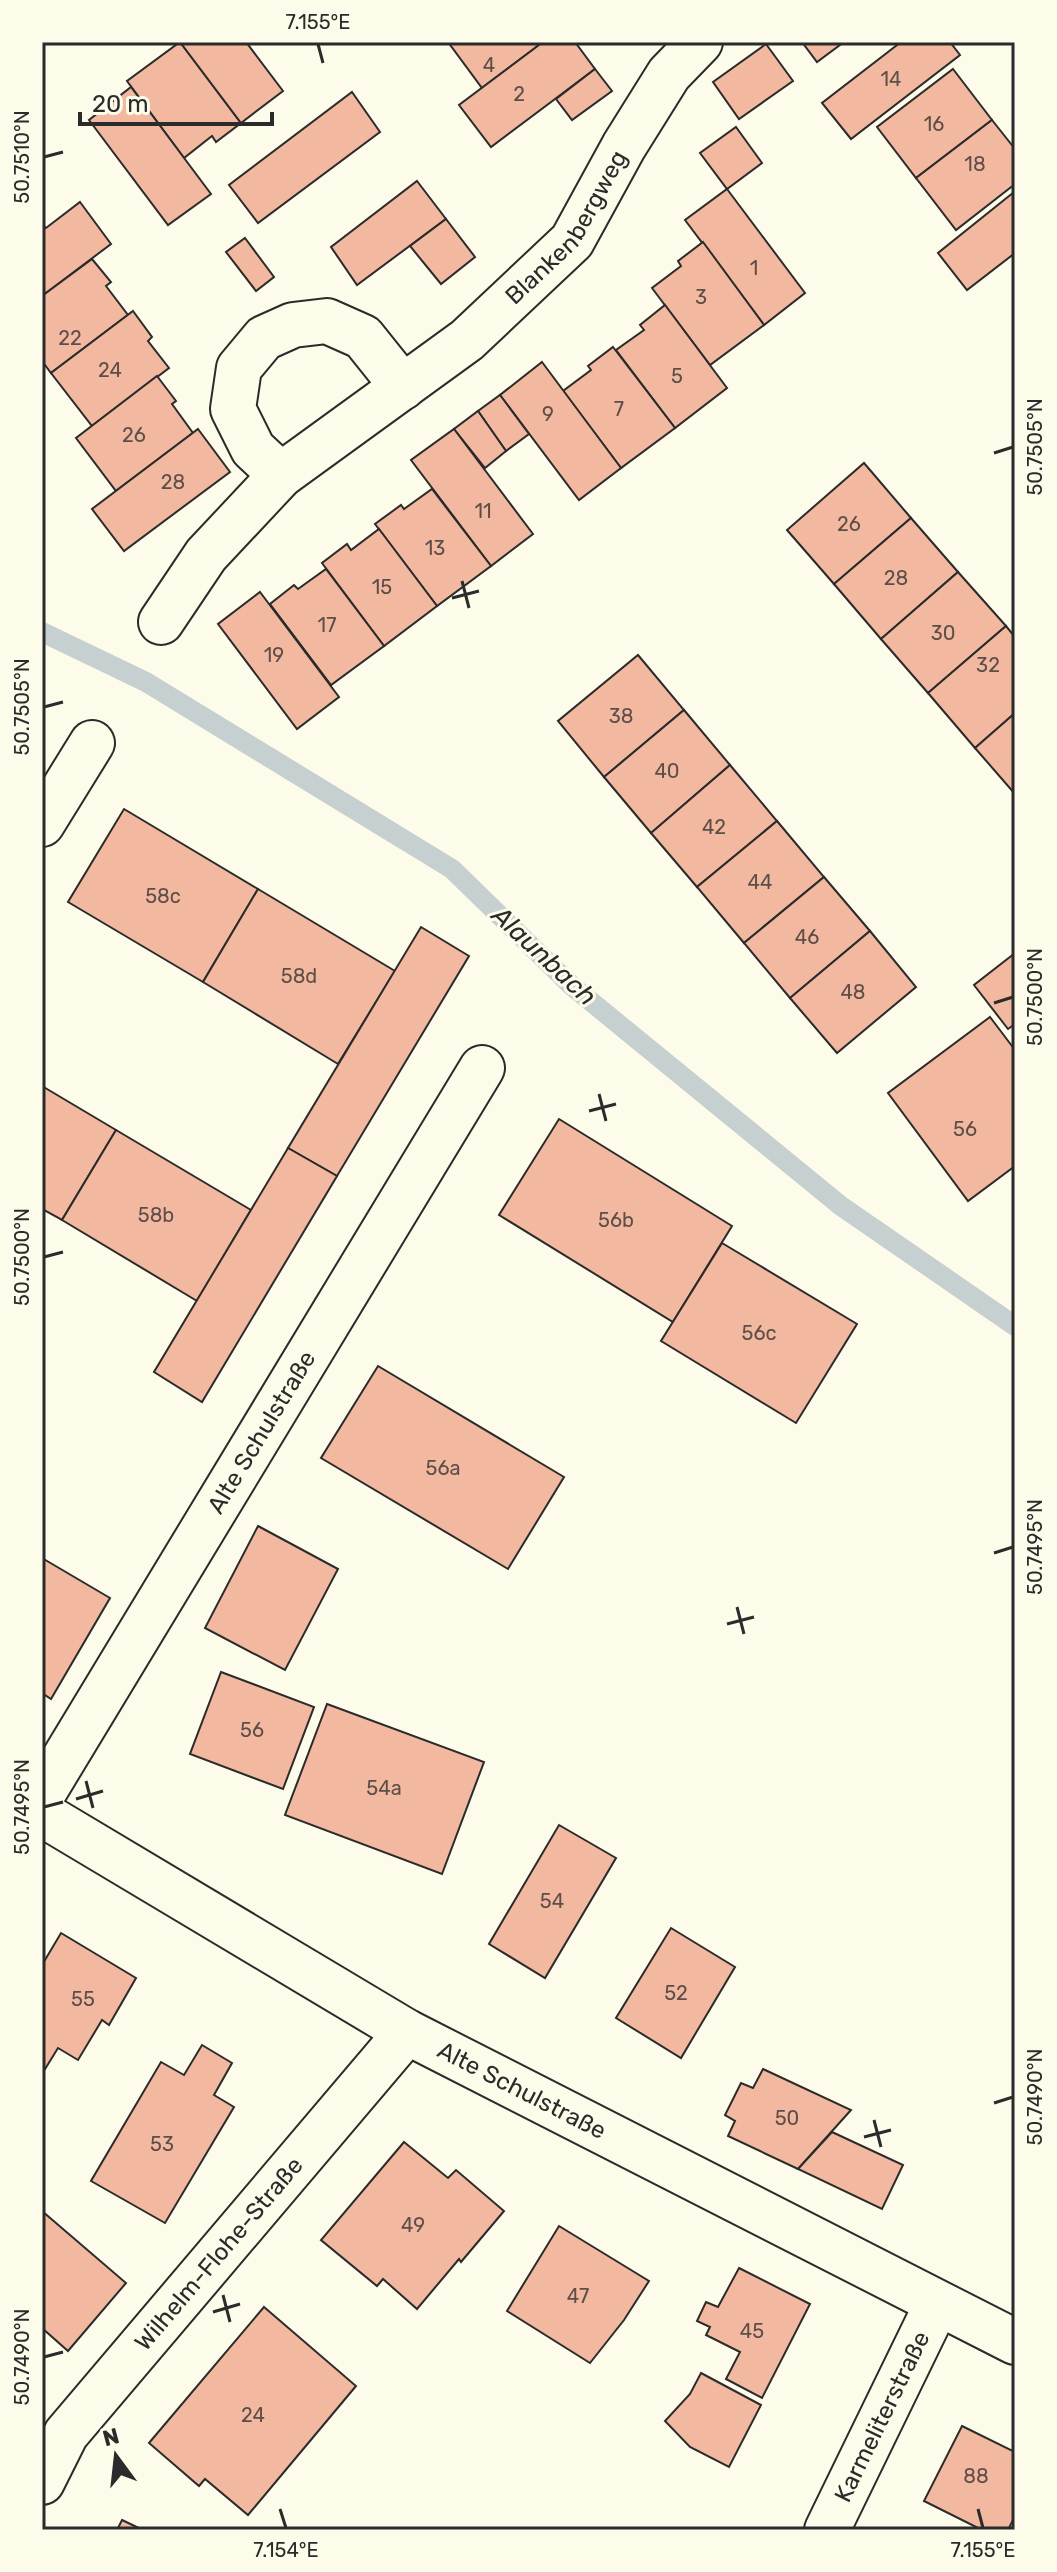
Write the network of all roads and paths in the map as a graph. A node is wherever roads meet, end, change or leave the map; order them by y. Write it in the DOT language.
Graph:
graph roads {
  1 [pos="700,42"];
  2 [pos="403,387"];
  3 [pos="281,475"];
  4 [pos="161,622"];
  5 [pos="92,743"];
  6 [pos="42,824"];
  7 [pos="482,1068"];
  8 [pos="42,1795"];
  9 [pos="42,1814"];
  10 [pos="407,2032"];
  11 [pos="937,2304"];
  12 [pos="1015,2342"];
  13 [pos="42,2482"];
  14 [pos="827,2530"];
  1 -- 2 [label="street, Blankenbergweg"];
  2 -- 3 [label="street, Blankenbergweg"];
  2 -- 3 [label="street"];
  3 -- 4 [label="street, Blankenbergweg"];
  5 -- 6 [label="street"];
  7 -- 8 [label="street, Alte Schulstraße"];
  9 -- 10 [label="street, Alte Schulstraße"];
  10 -- 11 [label="street, Alte Schulstraße"];
  10 -- 13 [label="street, Wilhelm-Flohe-Straße"];
  11 -- 12 [label="street, Alte Schulstraße"];
  11 -- 14 [label="street, Karmeliterstraße"];
}
